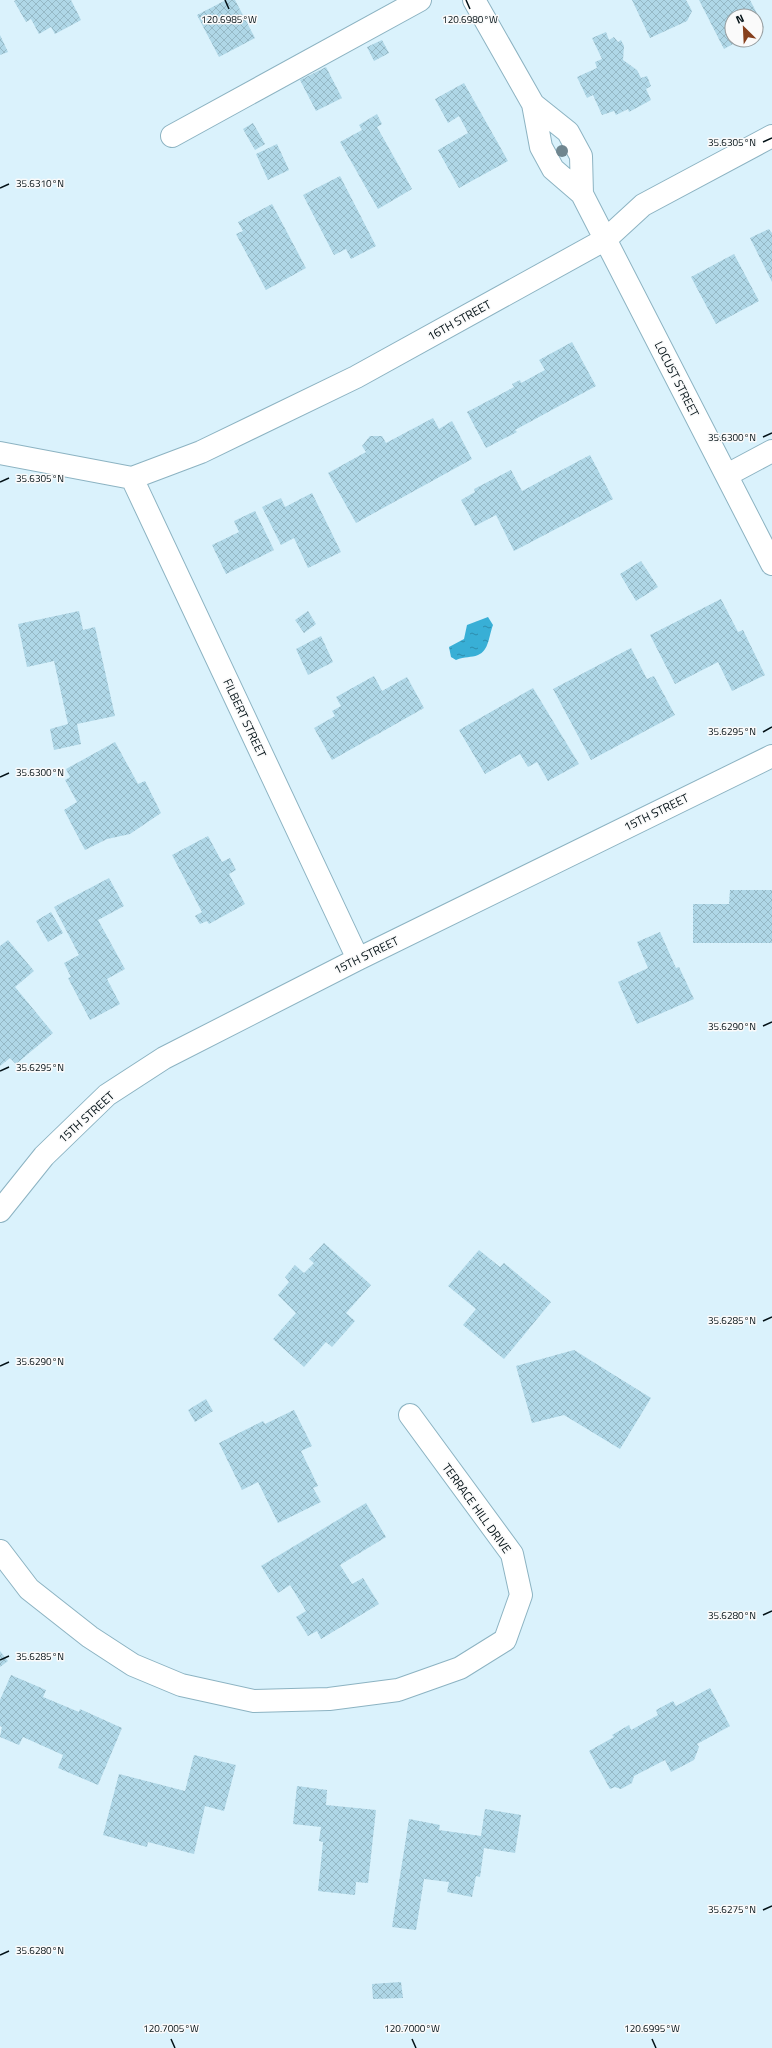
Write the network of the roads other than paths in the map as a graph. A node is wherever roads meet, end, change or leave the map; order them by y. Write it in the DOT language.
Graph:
graph roads {
  1 [pos="420,0"];
  2 [pos="474,0"];
  3 [pos="533,104"];
  4 [pos="172,136"];
  5 [pos="772,136"];
  6 [pos="582,194"];
  7 [pos="606,239"];
  8 [pos="772,451"];
  9 [pos="0,453"];
  10 [pos="727,475"];
  11 [pos="132,478"];
  12 [pos="772,564"];
  13 [pos="772,756"];
  14 [pos="358,959"];
  15 [pos="0,1212"];
  16 [pos="410,1416"];
  17 [pos="0,1551"];
  1 -- 4 [label="street"];
  2 -- 3 [label="street, LOCUST STREET"];
  3 -- 6 [label="street, LOCUST STREET"];
  3 -- 6 [label="street, LOCUST STREET"];
  5 -- 7 [label="street, 16TH STREET"];
  6 -- 7 [label="street, LOCUST STREET"];
  7 -- 10 [label="street, LOCUST STREET"];
  7 -- 11 [label="street, 16TH STREET"];
  8 -- 10 [label="street"];
  9 -- 11 [label="street"];
  10 -- 12 [label="street, LOCUST STREET"];
  11 -- 14 [label="street, FILBERT STREET"];
  13 -- 14 [label="street, 15TH STREET"];
  14 -- 15 [label="street, 15TH STREET"];
  16 -- 17 [label="street, TERRACE HILL DRIVE"];
}
